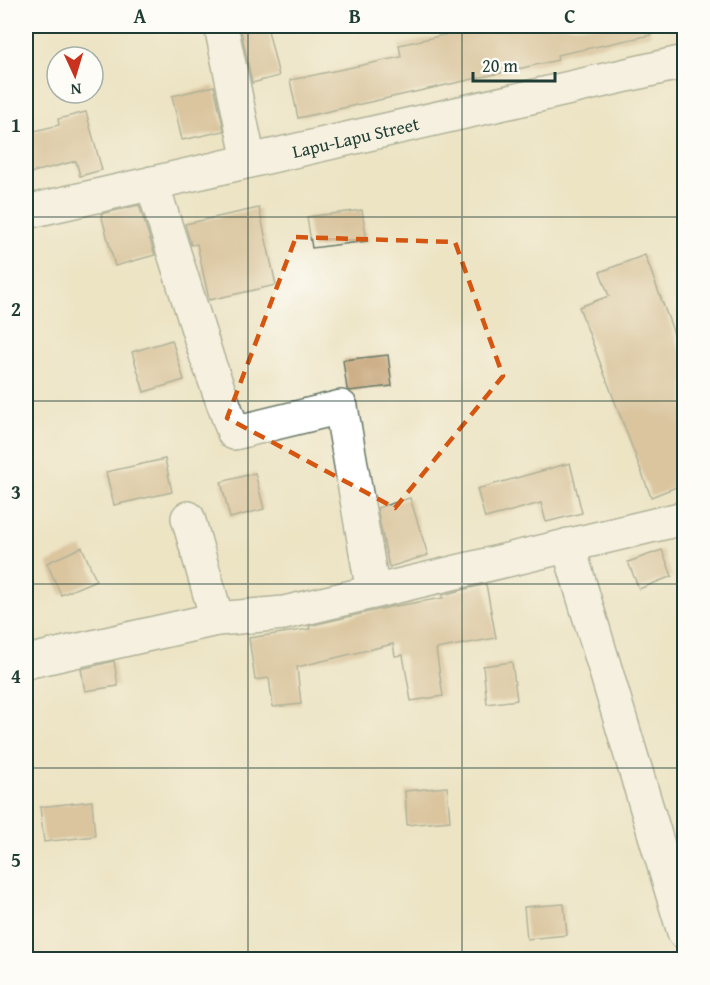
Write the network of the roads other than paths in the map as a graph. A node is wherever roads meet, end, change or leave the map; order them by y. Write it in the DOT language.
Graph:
graph roads {
  1 [pos="220,26"];
  2 [pos="684,62"];
  3 [pos="249,161"];
  4 [pos="152,183"];
  5 [pos="26,212"];
  6 [pos="188,518"];
  7 [pos="684,518"];
  8 [pos="568,545"];
  9 [pos="373,592"];
  10 [pos="217,619"];
  11 [pos="26,662"];
  12 [pos="684,932"];
  1 -- 3 [label="street"];
  2 -- 3 [label="street, Lapu-Lapu Street"];
  3 -- 4 [label="street, Lapu-Lapu Street"];
  4 -- 5 [label="street, Lapu-Lapu Street"];
  4 -- 9 [label="street"];
  6 -- 10 [label="street"];
  7 -- 8 [label="street"];
  8 -- 9 [label="street"];
  8 -- 12 [label="street"];
  9 -- 10 [label="street"];
  10 -- 11 [label="street"];
}
